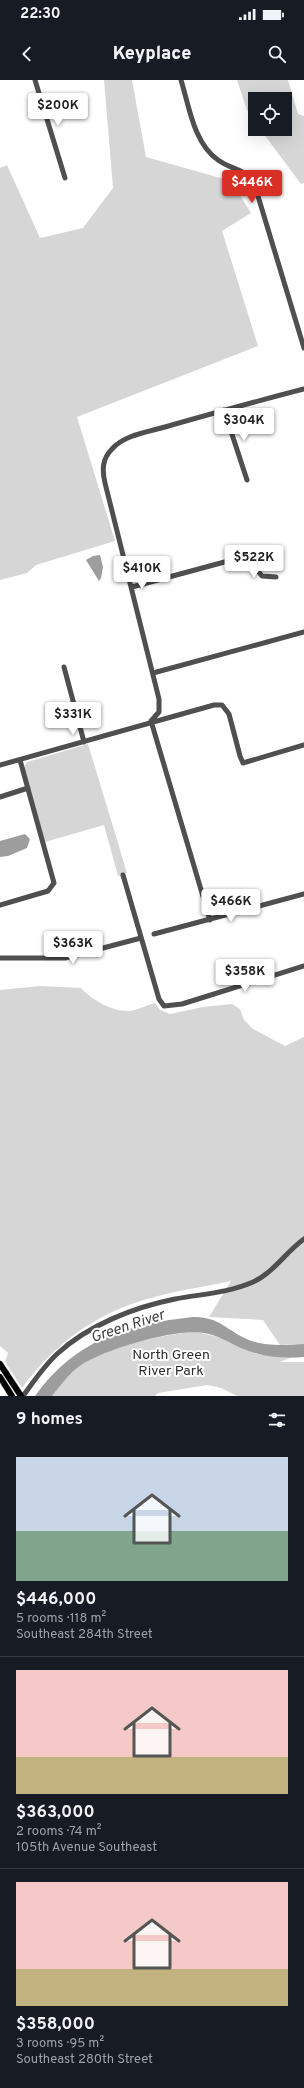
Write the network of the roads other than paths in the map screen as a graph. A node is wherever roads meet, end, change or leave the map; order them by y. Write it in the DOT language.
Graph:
graph roads {
  1 [pos="35,80"];
  2 [pos="181,80"];
  3 [pos="65,178"];
  4 [pos="304,348"];
  5 [pos="304,390"];
  6 [pos="224,410"];
  7 [pos="247,480"];
  8 [pos="276,577"];
  9 [pos="132,587"];
  10 [pos="304,632"];
  11 [pos="64,666"];
  12 [pos="153,673"];
  13 [pos="151,721"];
  14 [pos="84,742"];
  15 [pos="304,745"];
  16 [pos="20,760"];
  17 [pos="0,765"];
  18 [pos="28,788"];
  19 [pos="0,797"];
  20 [pos="123,875"];
  21 [pos="304,894"];
  22 [pos="0,905"];
  23 [pos="210,920"];
  24 [pos="154,934"];
  25 [pos="141,938"];
  26 [pos="0,958"];
  27 [pos="304,966"];
  28 [pos="304,1239"];
  29 [pos="1,1366"];
  30 [pos="0,1377"];
  31 [pos="12,1396"];
  32 [pos="22,1396"];
  1 -- 3 [label="street"];
  2 -- 4 [label="street"];
  5 -- 6 [label="street"];
  6 -- 7 [label="street"];
  6 -- 9 [label="street"];
  8 -- 9 [label="street"];
  9 -- 12 [label="street"];
  10 -- 12 [label="street"];
  11 -- 14 [label="street"];
  12 -- 13 [label="street"];
  13 -- 14 [label="street"];
  13 -- 15 [label="street"];
  13 -- 23 [label="street"];
  14 -- 16 [label="street"];
  16 -- 17 [label="street"];
  16 -- 18 [label="street"];
  18 -- 19 [label="street"];
  18 -- 22 [label="street"];
  20 -- 25 [label="street"];
  21 -- 23 [label="street"];
  23 -- 24 [label="street"];
  25 -- 26 [label="street"];
  25 -- 27 [label="street"];
  28 -- 32 [label="street"];
  29 -- 32 [label="main road"];
  30 -- 31 [label="main road"];
}
